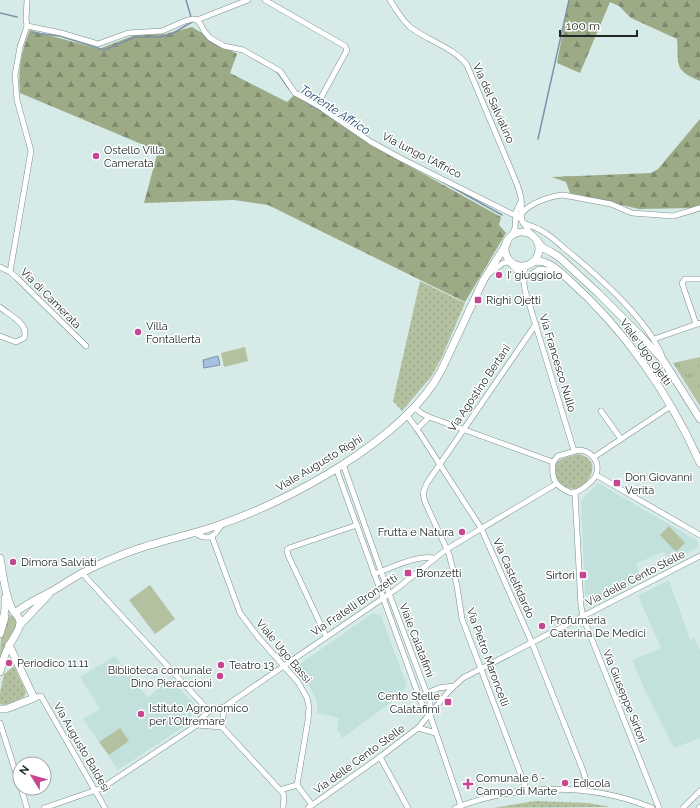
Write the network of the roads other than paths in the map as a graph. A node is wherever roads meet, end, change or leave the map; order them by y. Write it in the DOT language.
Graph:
graph roads {
  1 [pos="27,0"];
  2 [pos="248,0"];
  3 [pos="265,0"];
  4 [pos="390,0"];
  5 [pos="197,20"];
  6 [pos="27,26"];
  7 [pos="317,105"];
  8 [pos="700,208"];
  9 [pos="518,214"];
  10 [pos="523,222"];
  11 [pos="531,234"];
  12 [pos="508,240"];
  13 [pos="538,242"];
  14 [pos="495,261"];
  15 [pos="509,261"];
  16 [pos="530,263"];
  17 [pos="518,265"];
  18 [pos="0,267"];
  19 [pos="558,271"];
  20 [pos="10,272"];
  21 [pos="485,277"];
  22 [pos="523,277"];
  23 [pos="700,279"];
  24 [pos="0,307"];
  25 [pos="698,323"];
  26 [pos="536,324"];
  27 [pos="0,336"];
  28 [pos="654,339"];
  29 [pos="86,346"];
  30 [pos="663,360"];
  31 [pos="673,374"];
  32 [pos="655,382"];
  33 [pos="671,406"];
  34 [pos="414,407"];
  35 [pos="601,411"];
  36 [pos="406,414"];
  37 [pos="429,417"];
  38 [pos="700,419"];
  39 [pos="417,429"];
  40 [pos="463,430"];
  41 [pos="621,439"];
  42 [pos="574,451"];
  43 [pos="594,457"];
  44 [pos="552,462"];
  45 [pos="700,463"];
  46 [pos="440,464"];
  47 [pos="340,466"];
  48 [pos="596,475"];
  49 [pos="556,484"];
  50 [pos="575,493"];
  51 [pos="222,524"];
  52 [pos="357,525"];
  53 [pos="481,528"];
  54 [pos="194,533"];
  55 [pos="700,535"];
  56 [pos="212,536"];
  57 [pos="447,549"];
  58 [pos="700,556"];
  59 [pos="0,558"];
  60 [pos="434,558"];
  61 [pos="381,572"];
  62 [pos="82,573"];
  63 [pos="374,574"];
  64 [pos="5,588"];
  65 [pos="54,590"];
  66 [pos="390,594"];
  67 [pos="383,599"];
  68 [pos="15,613"];
  69 [pos="583,617"];
  70 [pos="3,620"];
  71 [pos="20,624"];
  72 [pos="0,634"];
  73 [pos="326,636"];
  74 [pos="532,643"];
  75 [pos="9,645"];
  76 [pos="284,666"];
  77 [pos="481,669"];
  78 [pos="0,672"];
  79 [pos="453,686"];
  80 [pos="427,693"];
  81 [pos="38,697"];
  82 [pos="224,707"];
  83 [pos="2,711"];
  84 [pos="209,711"];
  85 [pos="430,715"];
  86 [pos="0,723"];
  87 [pos="197,725"];
  88 [pos="222,727"];
  89 [pos="418,728"];
  90 [pos="436,733"];
  91 [pos="380,757"];
  92 [pos="12,761"];
  93 [pos="297,785"];
  94 [pos="280,790"];
  95 [pos="95,791"];
  96 [pos="528,791"];
  97 [pos="584,791"];
  98 [pos="700,791"];
  99 [pos="23,796"];
  100 [pos="461,806"];
  101 [pos="310,807"];
  102 [pos="27,808"];
  103 [pos="44,808"];
  104 [pos="105,808"];
  105 [pos="283,808"];
  106 [pos="408,808"];
  107 [pos="455,808"];
  108 [pos="652,808"];
  109 [pos="659,808"];
  110 [pos="684,808"];
  1 -- 6 [label="street"];
  2 -- 5 [label="street"];
  3 -- 7 [label="street"];
  4 -- 9 [label="street, Via del Salviatino"];
  5 -- 6 [label="street"];
  5 -- 7 [label="street, Via lungo l'Affrico"];
  6 -- 20 [label="street"];
  7 -- 9 [label="street, Via lungo l'Affrico"];
  8 -- 9 [label="street"];
  9 -- 10 [label="street"];
  9 -- 12 [label="street"];
  10 -- 11 [label="street"];
  10 -- 28 [label="street"];
  11 -- 12 [label="main road"];
  11 -- 13 [label="main road"];
  12 -- 14 [label="main road, Viale Augusto Righi"];
  12 -- 15 [label="main road"];
  13 -- 16 [label="main road"];
  13 -- 30 [label="main road"];
  14 -- 15 [label="main road"];
  14 -- 21 [label="main road, Viale Augusto Righi"];
  15 -- 17 [label="main road"];
  15 -- 21 [label="street, Viale Augusto Righi"];
  15 -- 22 [label="street, Via Francesco Nullo"];
  16 -- 17 [label="main road"];
  16 -- 19 [label="main road, Viale Ugo Ojetti"];
  16 -- 22 [label="street"];
  17 -- 22 [label="street, Via Francesco Nullo"];
  18 -- 20 [label="street, Via di Camerata"];
  19 -- 22 [label="street"];
  19 -- 32 [label="main road, Viale Ugo Ojetti"];
  20 -- 29 [label="street, Via di Camerata"];
  21 -- 34 [label="main road, Viale Augusto Righi"];
  22 -- 26 [label="street, Via Francesco Nullo"];
  23 -- 25 [label="street"];
  24 -- 27 [label="street"];
  25 -- 28 [label="street"];
  26 -- 40 [label="street, Via Agostino Bertani"];
  26 -- 42 [label="street, Via Francesco Nullo"];
  28 -- 30 [label="street"];
  30 -- 31 [label="main road"];
  31 -- 32 [label="street"];
  31 -- 38 [label="main road"];
  32 -- 33 [label="main road, Viale Ugo Ojetti"];
  33 -- 41 [label="street"];
  33 -- 45 [label="main road, Viale Ugo Ojetti"];
  34 -- 36 [label="main road, Viale Augusto Righi"];
  34 -- 37 [label="street"];
  35 -- 41 [label="street"];
  36 -- 39 [label="street, Via Castelfidardo"];
  36 -- 47 [label="main road, Viale Augusto Righi"];
  37 -- 39 [label="street"];
  37 -- 40 [label="street"];
  39 -- 46 [label="street, Via Castelfidardo"];
  40 -- 44 [label="street"];
  40 -- 46 [label="street, Via Agostino Bertani"];
  41 -- 43 [label="street"];
  42 -- 43 [label="street"];
  42 -- 44 [label="street"];
  43 -- 48 [label="street"];
  44 -- 49 [label="street"];
  46 -- 53 [label="street, Via Castelfidardo"];
  46 -- 57 [label="street, Via Pietro Maroncelli"];
  47 -- 51 [label="main road, Viale Augusto Righi"];
  47 -- 52 [label="street, Viale Calatafimi"];
  47 -- 61 [label="street, Viale Calatafimi"];
  48 -- 50 [label="street"];
  48 -- 55 [label="street"];
  49 -- 50 [label="street"];
  49 -- 53 [label="street, Via Fratelli Bronzetti"];
  50 -- 69 [label="street, Via Giuseppe Sirtori"];
  51 -- 54 [label="main road, Viale Augusto Righi"];
  51 -- 56 [label="street, Viale Augusto Righi"];
  52 -- 63 [label="street, Viale Calatafimi"];
  52 -- 73 [label="street"];
  53 -- 57 [label="street, Via Fratelli Bronzetti"];
  53 -- 74 [label="street, Via Castelfidardo"];
  54 -- 56 [label="street, Viale Augusto Righi"];
  54 -- 62 [label="main road, Viale Augusto Righi"];
  56 -- 76 [label="street, Viale Ugo Bassi"];
  57 -- 60 [label="street, Via Fratelli Bronzetti"];
  57 -- 77 [label="street, Via Pietro Maroncelli"];
  58 -- 69 [label="street, Via delle Cento Stelle"];
  59 -- 64 [label="main road"];
  60 -- 61 [label="street, Via Fratelli Bronzetti"];
  60 -- 66 [label="street, Via Fratelli Bronzetti"];
  61 -- 63 [label="street"];
  61 -- 66 [label="street, Viale Calatafimi"];
  62 -- 65 [label="main road, Viale Augusto Righi"];
  62 -- 84 [label="street"];
  63 -- 67 [label="street, Viale Calatafimi"];
  64 -- 68 [label="main road"];
  64 -- 70 [label="main road"];
  65 -- 68 [label="main road, Viale Augusto Righi"];
  65 -- 71 [label="main road, Viale Augusto Righi"];
  66 -- 67 [label="street, Via Fratelli Bronzetti"];
  66 -- 80 [label="street, Viale Calatafimi"];
  67 -- 73 [label="street, Via Fratelli Bronzetti"];
  67 -- 85 [label="street, Viale Calatafimi"];
  68 -- 70 [label="main road, Viale Augusto Righi"];
  68 -- 71 [label="main road"];
  69 -- 74 [label="street, Via delle Cento Stelle"];
  69 -- 109 [label="street, Via Giuseppe Sirtori"];
  70 -- 72 [label="main road"];
  71 -- 75 [label="main road, Viale Augusto Righi"];
  73 -- 76 [label="street, Via Fratelli Bronzetti"];
  74 -- 77 [label="street, Via delle Cento Stelle"];
  74 -- 97 [label="street, Via Castelfidardo"];
  75 -- 78 [label="main road, Viale Augusto Righi"];
  75 -- 81 [label="main road"];
  76 -- 82 [label="street, Via Fratelli Bronzetti"];
  76 -- 93 [label="street, Viale Ugo Bassi"];
  77 -- 79 [label="street, Via delle Cento Stelle"];
  77 -- 96 [label="street, Via Pietro Maroncelli"];
  79 -- 80 [label="street, Via delle Cento Stelle"];
  79 -- 85 [label="street, Via delle Cento Stelle"];
  80 -- 85 [label="street, Viale Calatafimi"];
  81 -- 83 [label="main road"];
  81 -- 95 [label="street, Via Augusto Baldesi"];
  82 -- 84 [label="street, Via Fratelli Bronzetti"];
  82 -- 88 [label="street"];
  84 -- 87 [label="street"];
  85 -- 89 [label="street, Via delle Cento Stelle"];
  85 -- 90 [label="street, Viale Calatafimi"];
  86 -- 92 [label="street"];
  87 -- 88 [label="street"];
  87 -- 95 [label="street"];
  88 -- 94 [label="street"];
  89 -- 90 [label="street, Via delle Cento Stelle"];
  89 -- 91 [label="street, Via delle Cento Stelle"];
  90 -- 100 [label="street, Viale Calatafimi"];
  91 -- 101 [label="street, Via delle Cento Stelle"];
  91 -- 106 [label="street"];
  93 -- 94 [label="street"];
  93 -- 101 [label="street"];
  94 -- 105 [label="street"];
  95 -- 103 [label="street"];
  95 -- 104 [label="street, Via Augusto Baldesi"];
  96 -- 97 [label="street"];
  96 -- 100 [label="street"];
  97 -- 108 [label="street"];
  98 -- 110 [label="street"];
  99 -- 102 [label="street"];
  100 -- 107 [label="street"];
}
